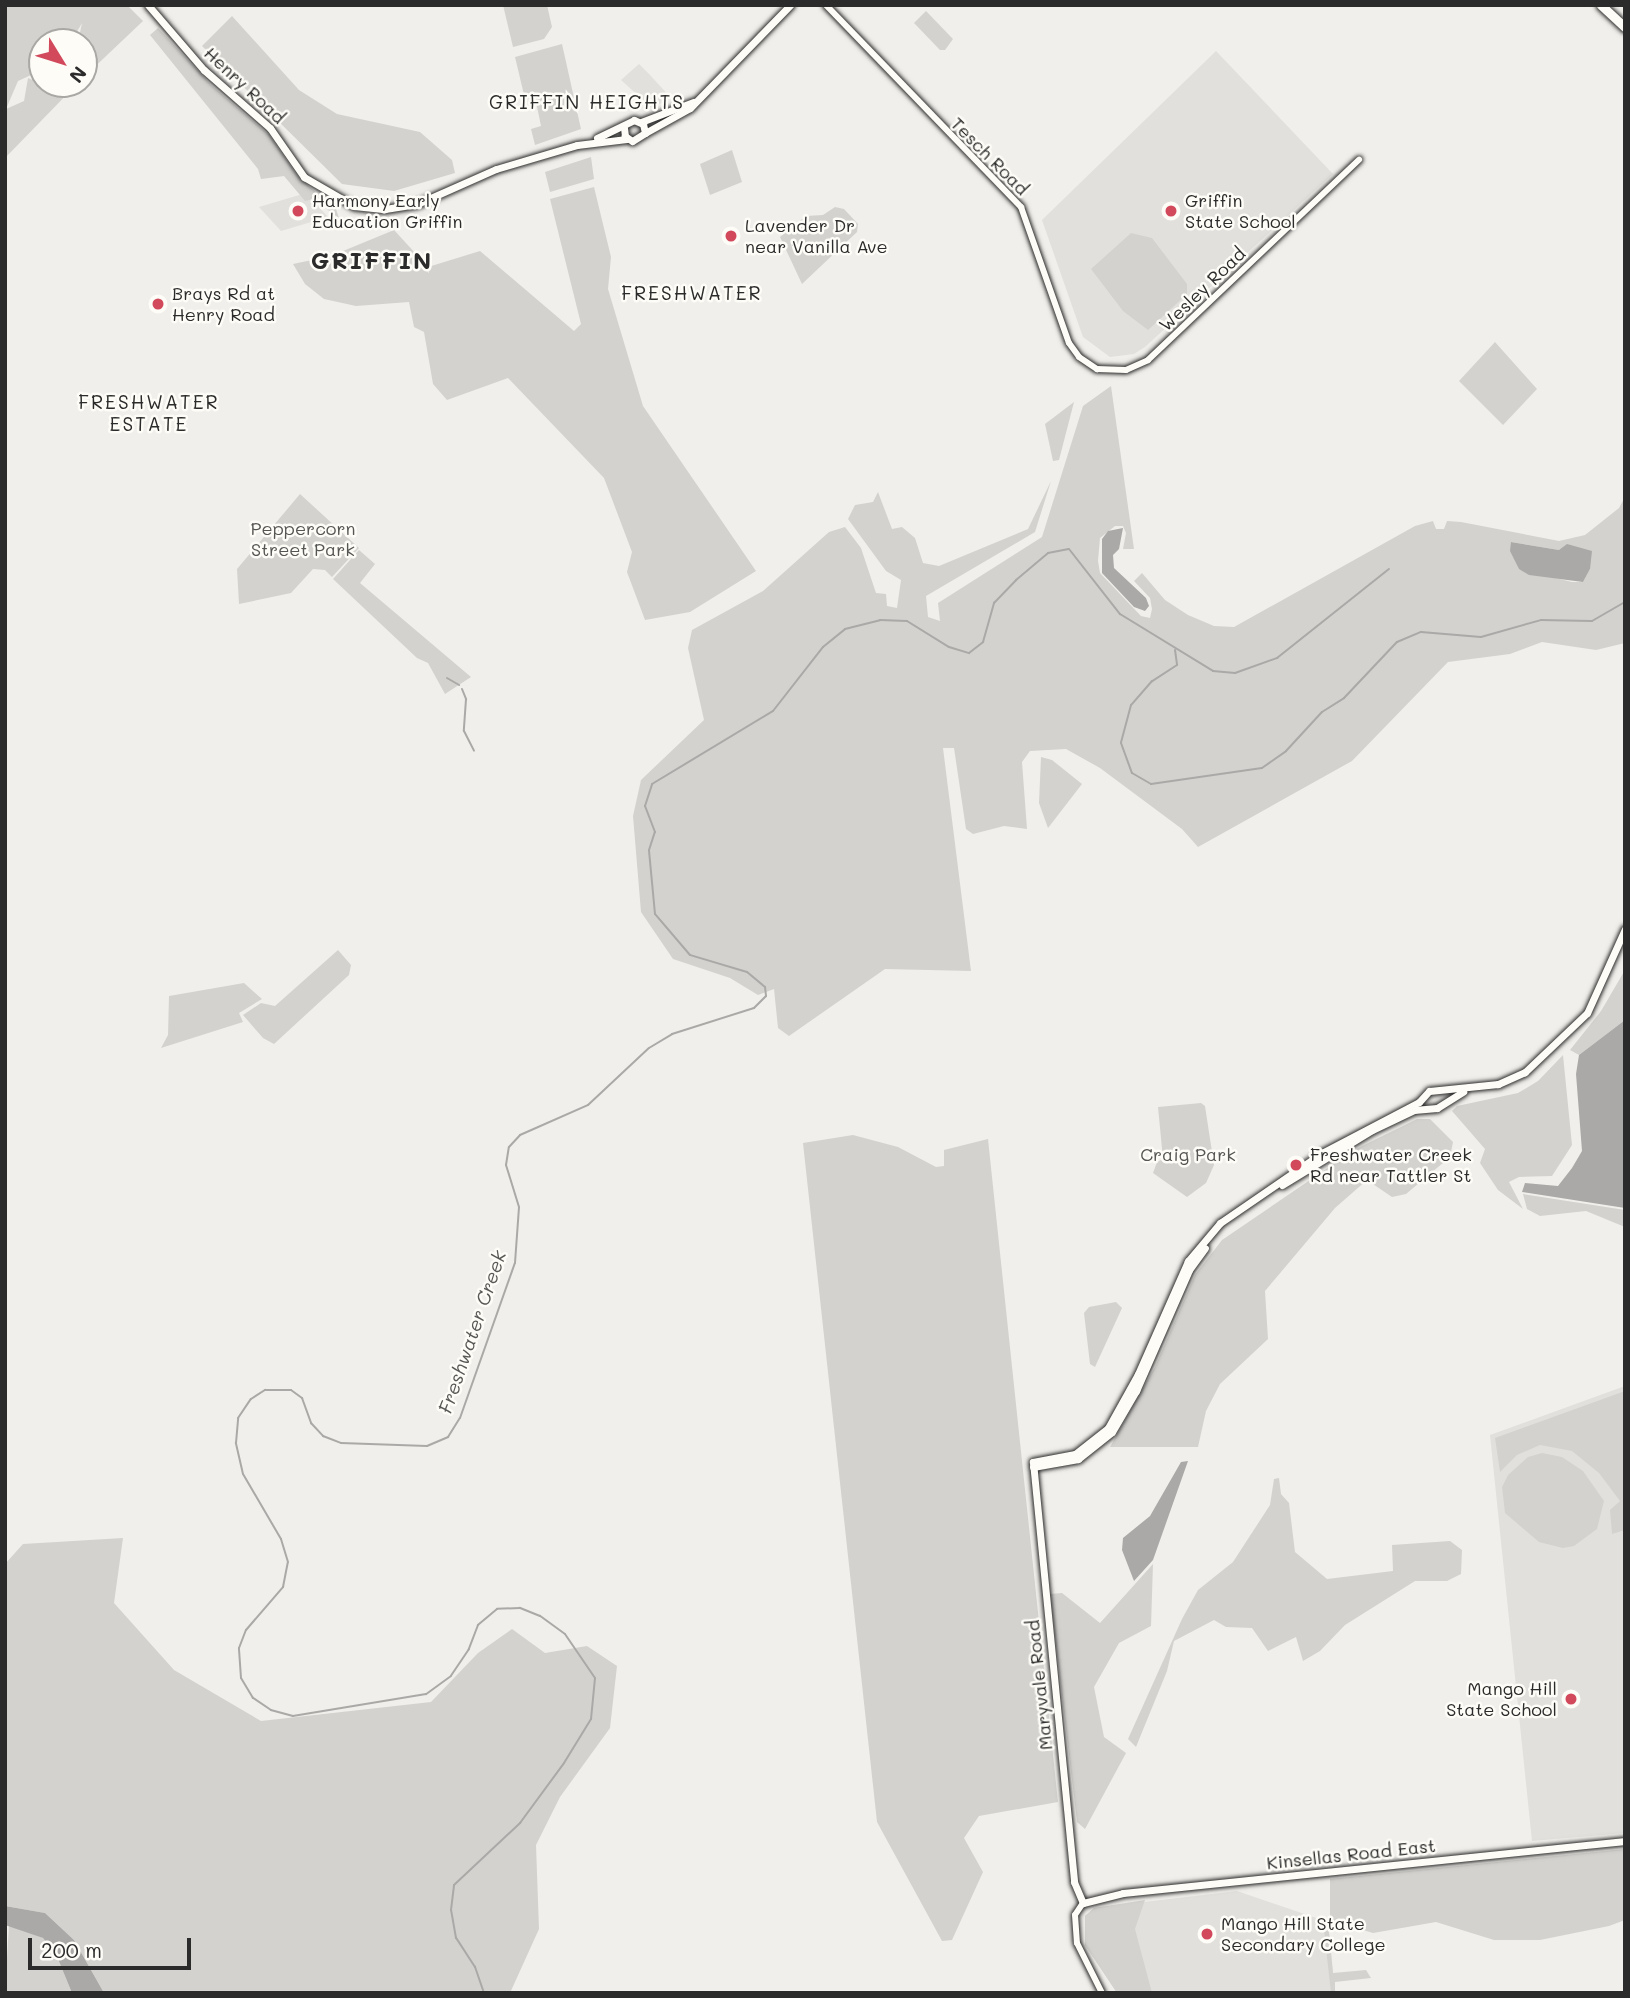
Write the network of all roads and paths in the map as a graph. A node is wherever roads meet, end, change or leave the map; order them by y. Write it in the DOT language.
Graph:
graph roads {
  1 [pos="148,5"];
  2 [pos="789,5"];
  3 [pos="826,5"];
  4 [pos="1601,5"];
  5 [pos="1625,27"];
  6 [pos="694,102"];
  7 [pos="641,122"];
  8 [pos="624,128"];
  9 [pos="645,133"];
  10 [pos="627,139"];
  11 [pos="577,145"];
  12 [pos="1359,160"];
  13 [pos="1121,371"];
  14 [pos="1625,929"];
  15 [pos="1625,943"];
  16 [pos="1440,1092"];
  17 [pos="1425,1098"];
  18 [pos="1443,1101"];
  19 [pos="1428,1107"];
  20 [pos="1033,1465"];
  21 [pos="1625,1841"];
  22 [pos="1083,1903"];
  23 [pos="1102,1993"];
  1 -- 11 [label="main road, Henry Road"];
  2 -- 6 [label="main road"];
  3 -- 13 [label="street, Tesch Road"];
  4 -- 5 [label="highway"];
  6 -- 7 [label="main road"];
  6 -- 9 [label="main road"];
  7 -- 8 [label="main road"];
  7 -- 9 [label="main road"];
  8 -- 10 [label="main road"];
  8 -- 11 [label="main road"];
  9 -- 10 [label="main road"];
  10 -- 11 [label="main road"];
  12 -- 13 [label="street, Wesley Road"];
  14 -- 16 [label="main road"];
  15 -- 18 [label="main road"];
  16 -- 17 [label="main road"];
  16 -- 18 [label="main road"];
  17 -- 19 [label="main road"];
  17 -- 20 [label="main road"];
  18 -- 19 [label="main road"];
  19 -- 20 [label="main road"];
  20 -- 22 [label="main road, Maryvale Road"];
  21 -- 22 [label="main road, Kinsellas Road East"];
  22 -- 23 [label="street"];
}
